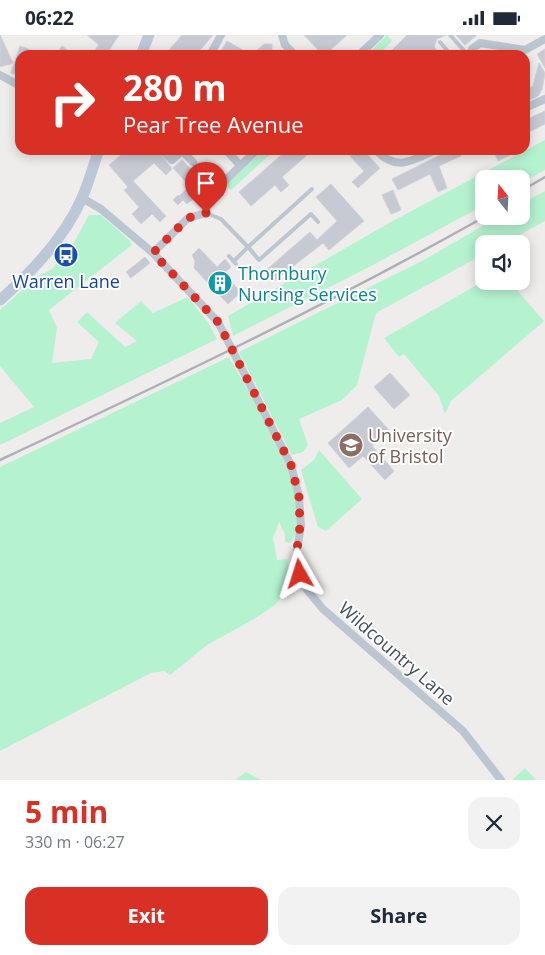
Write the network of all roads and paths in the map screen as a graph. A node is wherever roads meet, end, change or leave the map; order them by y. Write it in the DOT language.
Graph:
graph roads {
  1 [pos="149,35"];
  2 [pos="221,35"];
  3 [pos="282,35"];
  4 [pos="380,35"];
  5 [pos="450,35"];
  6 [pos="545,39"];
  7 [pos="440,42"];
  8 [pos="285,45"];
  9 [pos="143,50"];
  10 [pos="213,50"];
  11 [pos="284,50"];
  12 [pos="290,50"];
  13 [pos="364,50"];
  14 [pos="447,50"];
  15 [pos="464,50"];
  16 [pos="472,50"];
  17 [pos="508,50"];
  18 [pos="525,50"];
  19 [pos="0,75"];
  20 [pos="15,83"];
  21 [pos="545,99"];
  22 [pos="530,106"];
  23 [pos="97,155"];
  24 [pos="186,155"];
  25 [pos="231,155"];
  26 [pos="251,155"];
  27 [pos="380,155"];
  28 [pos="419,155"];
  29 [pos="192,162"];
  30 [pos="240,165"];
  31 [pos="312,189"];
  32 [pos="82,198"];
  33 [pos="206,213"];
  34 [pos="318,222"];
  35 [pos="257,232"];
  36 [pos="261,236"];
  37 [pos="248,247"];
  38 [pos="153,253"];
  39 [pos="229,256"];
  40 [pos="0,300"];
  41 [pos="501,780"];
  1 -- 9 [label="street"];
  2 -- 10 [label="street"];
  3 -- 8 [label="street"];
  4 -- 13 [label="street"];
  5 -- 15 [label="lane"];
  6 -- 18 [label="street"];
  7 -- 14 [label="lane"];
  8 -- 11 [label="street"];
  8 -- 12 [label="street"];
  16 -- 17 [label="street"];
  19 -- 20 [label="street"];
  21 -- 22 [label="street"];
  23 -- 32 [label="street"];
  24 -- 29 [label="street"];
  25 -- 30 [label="street"];
  26 -- 30 [label="street"];
  27 -- 28 [label="street"];
  30 -- 33 [label="street"];
  31 -- 36 [label="lane"];
  32 -- 38 [label="street, Wildcountry Lane"];
  32 -- 40 [label="street"];
  33 -- 37 [label="lane"];
  33 -- 38 [label="street"];
  34 -- 37 [label="lane"];
  35 -- 36 [label="lane"];
  36 -- 37 [label="lane"];
  37 -- 39 [label="lane"];
  38 -- 41 [label="street, Wildcountry Lane"];
}
